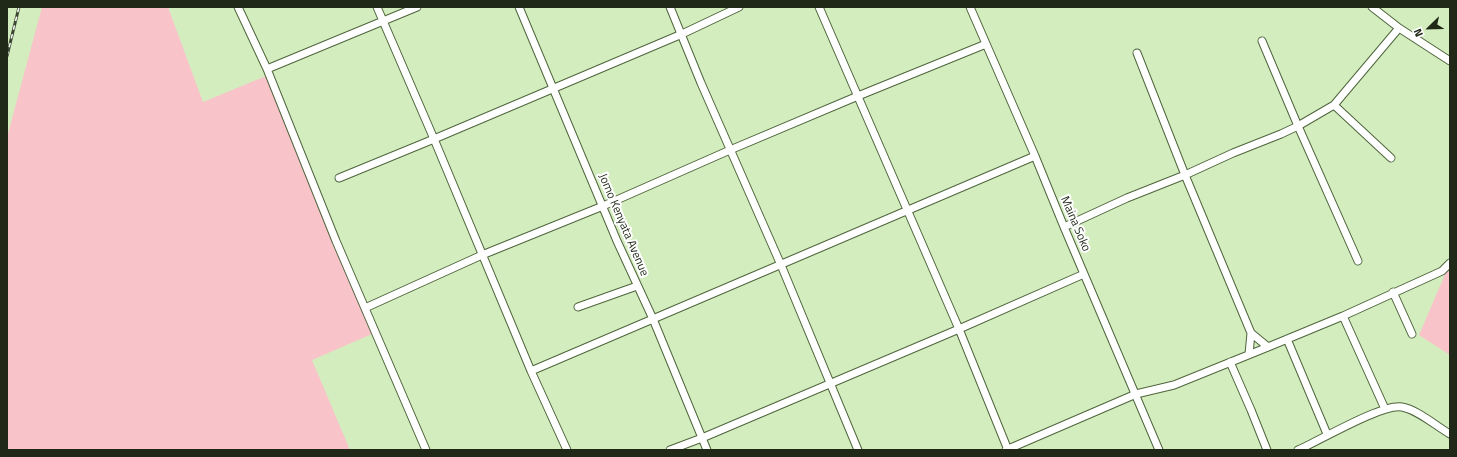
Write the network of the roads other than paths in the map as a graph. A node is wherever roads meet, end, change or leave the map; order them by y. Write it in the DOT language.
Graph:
graph roads {
  1 [pos="238,7"];
  2 [pos="377,7"];
  3 [pos="418,7"];
  4 [pos="519,7"];
  5 [pos="670,7"];
  6 [pos="739,7"];
  7 [pos="819,7"];
  8 [pos="970,7"];
  9 [pos="1372,7"];
  10 [pos="383,21"];
  11 [pos="1399,28"];
  12 [pos="682,34"];
  13 [pos="1262,41"];
  14 [pos="986,44"];
  15 [pos="1138,53"];
  16 [pos="1450,61"];
  17 [pos="267,69"];
  18 [pos="553,88"];
  19 [pos="858,96"];
  20 [pos="1334,105"];
  21 [pos="1298,126"];
  22 [pos="434,139"];
  23 [pos="730,150"];
  24 [pos="1035,156"];
  25 [pos="1391,158"];
  26 [pos="1185,175"];
  27 [pos="339,178"];
  28 [pos="603,206"];
  29 [pos="908,210"];
  30 [pos="1064,227"];
  31 [pos="482,255"];
  32 [pos="1358,261"];
  33 [pos="1450,263"];
  34 [pos="780,265"];
  35 [pos="1084,274"];
  36 [pos="637,286"];
  37 [pos="1393,292"];
  38 [pos="578,307"];
  39 [pos="365,308"];
  40 [pos="1343,316"];
  41 [pos="653,319"];
  42 [pos="959,329"];
  43 [pos="1251,333"];
  44 [pos="1412,334"];
  45 [pos="1287,338"];
  46 [pos="1268,347"];
  47 [pos="1249,354"];
  48 [pos="1230,362"];
  49 [pos="531,371"];
  50 [pos="829,383"];
  51 [pos="1136,394"];
  52 [pos="1385,409"];
  53 [pos="1327,434"];
  54 [pos="1450,434"];
  55 [pos="702,438"];
  56 [pos="426,450"];
  57 [pos="567,450"];
  58 [pos="670,450"];
  59 [pos="707,450"];
  60 [pos="858,450"];
  61 [pos="1007,450"];
  62 [pos="1159,450"];
  63 [pos="1267,450"];
  64 [pos="1298,450"];
  1 -- 17 [label="street"];
  2 -- 10 [label="street"];
  3 -- 10 [label="street"];
  4 -- 18 [label="street, Jomo Kenyata Avenue"];
  5 -- 12 [label="street"];
  6 -- 12 [label="street"];
  7 -- 19 [label="street"];
  8 -- 14 [label="street, Maina Soko"];
  9 -- 11 [label="street"];
  10 -- 17 [label="street"];
  10 -- 22 [label="street"];
  11 -- 16 [label="street"];
  11 -- 20 [label="street"];
  12 -- 18 [label="street"];
  12 -- 23 [label="street"];
  13 -- 21 [label="street"];
  14 -- 19 [label="street"];
  14 -- 24 [label="street, Maina Soko"];
  15 -- 26 [label="street"];
  17 -- 39 [label="street"];
  18 -- 22 [label="street"];
  18 -- 28 [label="street, Jomo Kenyata Avenue"];
  19 -- 23 [label="street"];
  19 -- 29 [label="street"];
  20 -- 21 [label="street"];
  20 -- 25 [label="street"];
  21 -- 26 [label="street"];
  21 -- 32 [label="street"];
  22 -- 27 [label="street"];
  22 -- 31 [label="street"];
  23 -- 28 [label="street"];
  23 -- 34 [label="street"];
  24 -- 29 [label="street"];
  24 -- 30 [label="street, Maina Soko"];
  26 -- 30 [label="street"];
  26 -- 43 [label="street"];
  28 -- 31 [label="street"];
  28 -- 36 [label="street, Jomo Kenyata Avenue"];
  29 -- 34 [label="street"];
  29 -- 42 [label="street"];
  30 -- 35 [label="street, Maina Soko"];
  31 -- 39 [label="street"];
  31 -- 49 [label="street"];
  33 -- 37 [label="street"];
  34 -- 41 [label="street"];
  34 -- 50 [label="street"];
  35 -- 42 [label="street"];
  35 -- 51 [label="street, Maina Soko"];
  36 -- 38 [label="street"];
  36 -- 41 [label="street, Jomo Kenyata Avenue"];
  37 -- 40 [label="street"];
  37 -- 44 [label="street"];
  39 -- 56 [label="street"];
  40 -- 45 [label="street"];
  40 -- 52 [label="street"];
  41 -- 49 [label="street"];
  41 -- 55 [label="street, Jomo Kenyata Avenue"];
  42 -- 50 [label="street"];
  42 -- 61 [label="street"];
  43 -- 46 [label="street"];
  43 -- 47 [label="street"];
  45 -- 46 [label="street"];
  45 -- 53 [label="street"];
  46 -- 47 [label="street"];
  47 -- 48 [label="street"];
  48 -- 51 [label="street"];
  48 -- 63 [label="street"];
  49 -- 57 [label="street"];
  50 -- 55 [label="street"];
  50 -- 60 [label="street"];
  51 -- 61 [label="street"];
  51 -- 62 [label="street, Maina Soko"];
  52 -- 53 [label="street"];
  52 -- 54 [label="street"];
  53 -- 64 [label="street"];
  55 -- 58 [label="street"];
  55 -- 59 [label="street, Jomo Kenyata Avenue"];
}
